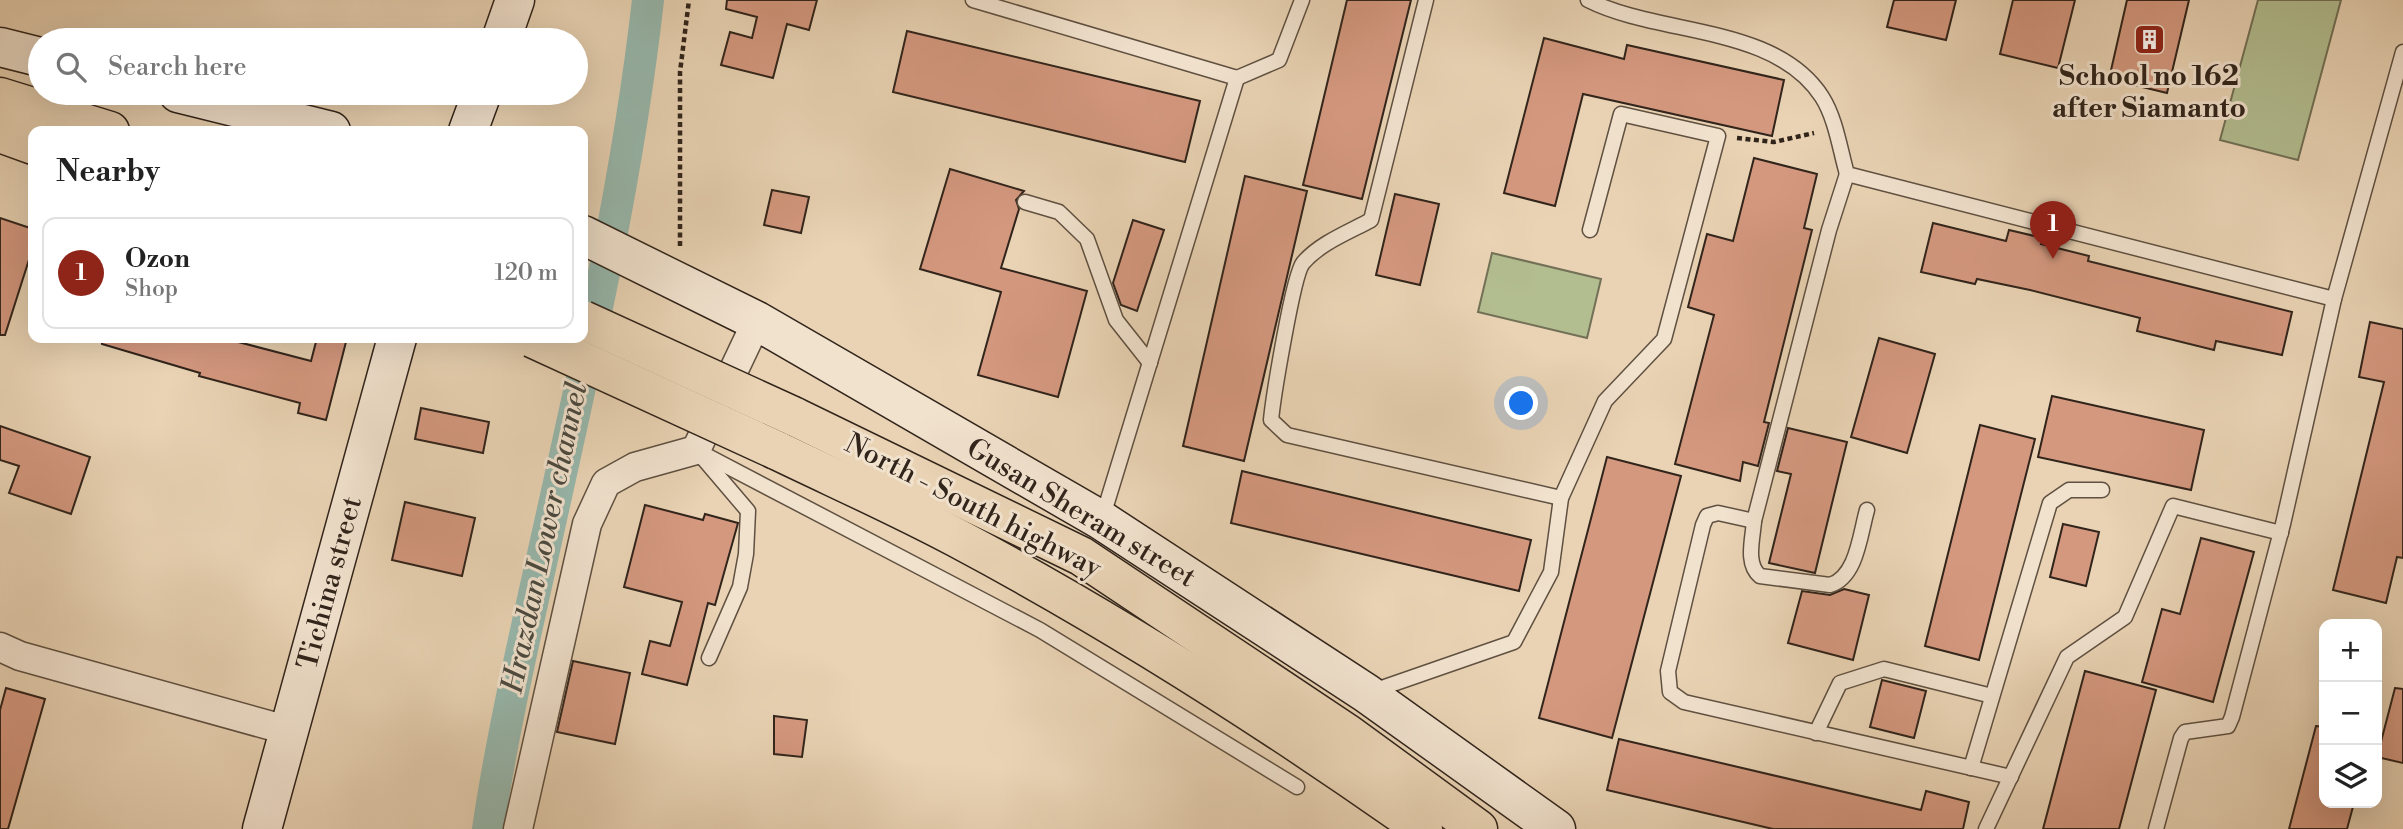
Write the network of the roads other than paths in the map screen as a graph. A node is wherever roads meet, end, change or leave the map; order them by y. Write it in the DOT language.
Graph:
graph roads {
  1 [pos="515,0"];
  2 [pos="973,0"];
  3 [pos="1302,0"];
  4 [pos="1426,0"];
  5 [pos="1588,0"];
  6 [pos="505,28"];
  7 [pos="0,47"];
  8 [pos="2403,52"];
  9 [pos="28,54"];
  10 [pos="1237,78"];
  11 [pos="0,97"];
  12 [pos="226,105"];
  13 [pos="478,105"];
  14 [pos="94,126"];
  15 [pos="311,126"];
  16 [pos="470,126"];
  17 [pos="0,134"];
  18 [pos="28,143"];
  19 [pos="1847,174"];
  20 [pos="1025,202"];
  21 [pos="1590,230"];
  22 [pos="588,237"];
  23 [pos="2334,299"];
  24 [pos="757,321"];
  25 [pos="588,322"];
  26 [pos="394,343"];
  27 [pos="543,343"];
  28 [pos="1150,363"];
  29 [pos="696,450"];
  30 [pos="2102,490"];
  31 [pos="1561,498"];
  32 [pos="1867,510"];
  33 [pos="1101,520"];
  34 [pos="1754,521"];
  35 [pos="2281,533"];
  36 [pos="0,647"];
  37 [pos="709,658"];
  38 [pos="1366,693"];
  39 [pos="1992,696"];
  40 [pos="290,731"];
  41 [pos="1816,733"];
  42 [pos="1971,768"];
  43 [pos="2011,777"];
  44 [pos="1297,787"];
  45 [pos="262,829"];
  46 [pos="518,829"];
  47 [pos="1423,829"];
  48 [pos="1478,829"];
  49 [pos="1556,829"];
  50 [pos="1986,829"];
  51 [pos="2156,829"];
  1 -- 6 [label="main road"];
  2 -- 10 [label="lane"];
  3 -- 10 [label="lane"];
  4 -- 31 [label="lane"];
  5 -- 19 [label="lane"];
  7 -- 9 [label="main road"];
  8 -- 23 [label="lane"];
  10 -- 28 [label="lane"];
  11 -- 14 [label="highway"];
  12 -- 15 [label="main road"];
  13 -- 16 [label="main road"];
  17 -- 18 [label="highway"];
  19 -- 23 [label="lane"];
  19 -- 34 [label="lane"];
  20 -- 28 [label="lane"];
  21 -- 31 [label="lane"];
  22 -- 24 [label="main road, Gusan Sheram street"];
  23 -- 35 [label="lane"];
  24 -- 29 [label="street"];
  24 -- 33 [label="main road, Gusan Sheram street"];
  25 -- 48 [label="highway, North - South highway, bridge"];
  26 -- 40 [label="main road, Tichina street"];
  27 -- 47 [label="highway, North - South highway, bridge"];
  28 -- 33 [label="lane"];
  29 -- 37 [label="lane"];
  29 -- 44 [label="lane"];
  29 -- 46 [label="street"];
  30 -- 39 [label="lane"];
  31 -- 38 [label="lane"];
  32 -- 34 [label="lane"];
  33 -- 38 [label="main road, Gusan Sheram street"];
  34 -- 41 [label="lane"];
  35 -- 43 [label="lane"];
  35 -- 51 [label="lane"];
  36 -- 40 [label="street"];
  38 -- 49 [label="main road, Gusan Sheram street"];
  39 -- 41 [label="lane"];
  39 -- 42 [label="lane"];
  40 -- 45 [label="main road, Tichina street"];
  41 -- 42 [label="lane"];
  42 -- 43 [label="lane"];
  43 -- 50 [label="lane"];
}
